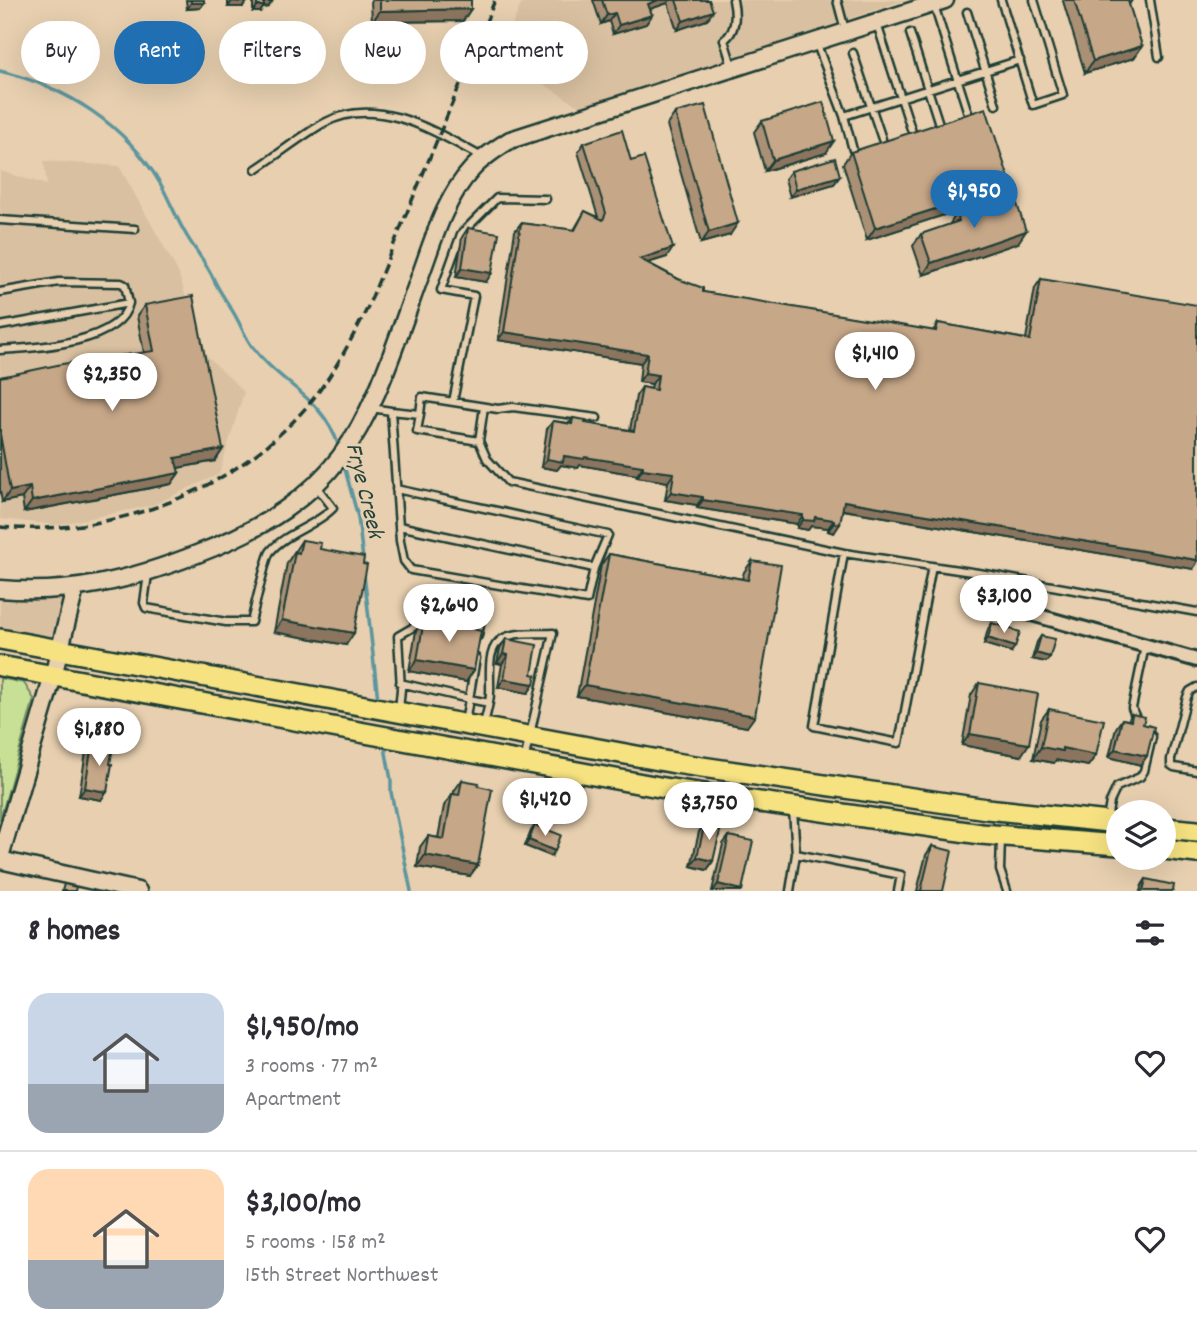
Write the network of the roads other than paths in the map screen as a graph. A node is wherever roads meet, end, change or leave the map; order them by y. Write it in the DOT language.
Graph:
graph roads {
  1 [pos="733,0"];
  2 [pos="837,0"];
  3 [pos="1001,0"];
  4 [pos="1034,0"];
  5 [pos="1150,0"];
  6 [pos="939,2"];
  7 [pos="967,12"];
  8 [pos="876,22"];
  9 [pos="846,32"];
  10 [pos="910,33"];
  11 [pos="815,41"];
  12 [pos="853,53"];
  13 [pos="1159,57"];
  14 [pos="1020,60"];
  15 [pos="733,67"];
  16 [pos="986,71"];
  17 [pos="957,80"];
  18 [pos="928,89"];
  19 [pos="900,98"];
  20 [pos="996,104"];
  21 [pos="873,107"];
  22 [pos="968,113"];
  23 [pos="844,116"];
  24 [pos="939,124"];
  25 [pos="912,132"];
  26 [pos="883,139"];
  27 [pos="853,150"];
  28 [pos="484,158"];
  29 [pos="256,169"];
  30 [pos="546,199"];
  31 [pos="0,220"];
  32 [pos="135,229"];
  33 [pos="0,292"];
  34 [pos="129,303"];
  35 [pos="0,327"];
  36 [pos="0,350"];
  37 [pos="453,402"];
  38 [pos="484,407"];
  39 [pos="371,408"];
  40 [pos="391,411"];
  41 [pos="420,414"];
  42 [pos="597,418"];
  43 [pos="478,441"];
  44 [pos="316,486"];
  45 [pos="396,489"];
  46 [pos="399,526"];
  47 [pos="844,553"];
  48 [pos="932,566"];
  49 [pos="594,568"];
  50 [pos="148,571"];
  51 [pos="0,589"];
  52 [pos="75,589"];
  53 [pos="992,603"];
  54 [pos="1197,611"];
  55 [pos="429,625"];
  56 [pos="455,625"];
  57 [pos="0,639"];
  58 [pos="1145,646"];
  59 [pos="60,649"];
  60 [pos="1197,660"];
  61 [pos="0,666"];
  62 [pos="53,676"];
  63 [pos="400,683"];
  64 [pos="1197,687"];
  65 [pos="470,699"];
  66 [pos="489,703"];
  67 [pos="398,712"];
  68 [pos="474,726"];
  69 [pos="529,737"];
  70 [pos="523,763"];
  71 [pos="1197,771"];
  72 [pos="1112,800"];
  73 [pos="793,808"];
  74 [pos="1106,822"];
  75 [pos="1176,829"];
  76 [pos="1197,831"];
  77 [pos="1001,835"];
  78 [pos="1106,844"];
  79 [pos="1176,850"];
  80 [pos="1197,853"];
  81 [pos="796,854"];
  82 [pos="0,859"];
  83 [pos="92,886"];
  84 [pos="138,891"];
  85 [pos="790,891"];
  86 [pos="898,891"];
  87 [pos="1007,891"];
  1 -- 15 [label="lane"];
  2 -- 9 [label="lane"];
  3 -- 14 [label="lane"];
  4 -- 14 [label="lane"];
  5 -- 13 [label="lane"];
  6 -- 8 [label="street"];
  6 -- 17 [label="lane"];
  7 -- 16 [label="lane"];
  8 -- 9 [label="street"];
  8 -- 19 [label="lane"];
  9 -- 11 [label="street"];
  10 -- 18 [label="lane"];
  11 -- 15 [label="street"];
  11 -- 23 [label="lane"];
  12 -- 21 [label="lane"];
  14 -- 16 [label="lane"];
  15 -- 28 [label="street"];
  16 -- 17 [label="lane"];
  16 -- 20 [label="lane"];
  17 -- 18 [label="lane"];
  17 -- 22 [label="lane"];
  18 -- 19 [label="lane"];
  18 -- 24 [label="lane"];
  19 -- 21 [label="lane"];
  19 -- 25 [label="lane"];
  21 -- 23 [label="lane"];
  21 -- 26 [label="lane"];
  23 -- 27 [label="lane"];
  28 -- 29 [label="lane"];
  28 -- 39 [label="street"];
  30 -- 37 [label="lane"];
  31 -- 32 [label="lane"];
  33 -- 34 [label="lane"];
  34 -- 35 [label="lane"];
  34 -- 36 [label="lane"];
  37 -- 38 [label="lane"];
  37 -- 41 [label="lane"];
  38 -- 42 [label="lane"];
  38 -- 43 [label="lane"];
  39 -- 40 [label="lane"];
  39 -- 44 [label="street"];
  40 -- 41 [label="lane"];
  40 -- 45 [label="lane"];
  41 -- 43 [label="lane"];
  43 -- 47 [label="lane"];
  44 -- 50 [label="street"];
  44 -- 50 [label="lane"];
  45 -- 46 [label="lane"];
  45 -- 49 [label="lane"];
  46 -- 49 [label="lane"];
  46 -- 49 [label="lane"];
  47 -- 48 [label="lane"];
  47 -- 48 [label="lane"];
  48 -- 54 [label="lane"];
  50 -- 52 [label="street"];
  51 -- 52 [label="street"];
  52 -- 59 [label="street"];
  53 -- 58 [label="street"];
  55 -- 63 [label="lane"];
  56 -- 65 [label="lane"];
  57 -- 59 [label="highway"];
  58 -- 60 [label="street"];
  58 -- 72 [label="lane"];
  59 -- 62 [label="street"];
  59 -- 67 [label="highway"];
  61 -- 62 [label="highway"];
  62 -- 70 [label="highway"];
  62 -- 82 [label="street"];
  63 -- 65 [label="lane"];
  63 -- 67 [label="lane"];
  64 -- 71 [label="lane"];
  65 -- 66 [label="lane"];
  65 -- 68 [label="lane"];
  66 -- 68 [label="lane"];
  66 -- 69 [label="lane"];
  67 -- 68 [label="highway"];
  68 -- 69 [label="highway"];
  69 -- 70 [label="lane"];
  69 -- 74 [label="highway"];
  70 -- 73 [label="highway"];
  73 -- 77 [label="highway"];
  73 -- 81 [label="lane"];
  75 -- 76 [label="highway"];
  77 -- 78 [label="highway"];
  77 -- 87 [label="lane"];
  79 -- 80 [label="highway"];
  81 -- 85 [label="lane"];
  81 -- 86 [label="lane"];
  82 -- 83 [label="street"];
  83 -- 84 [label="street"];
}
